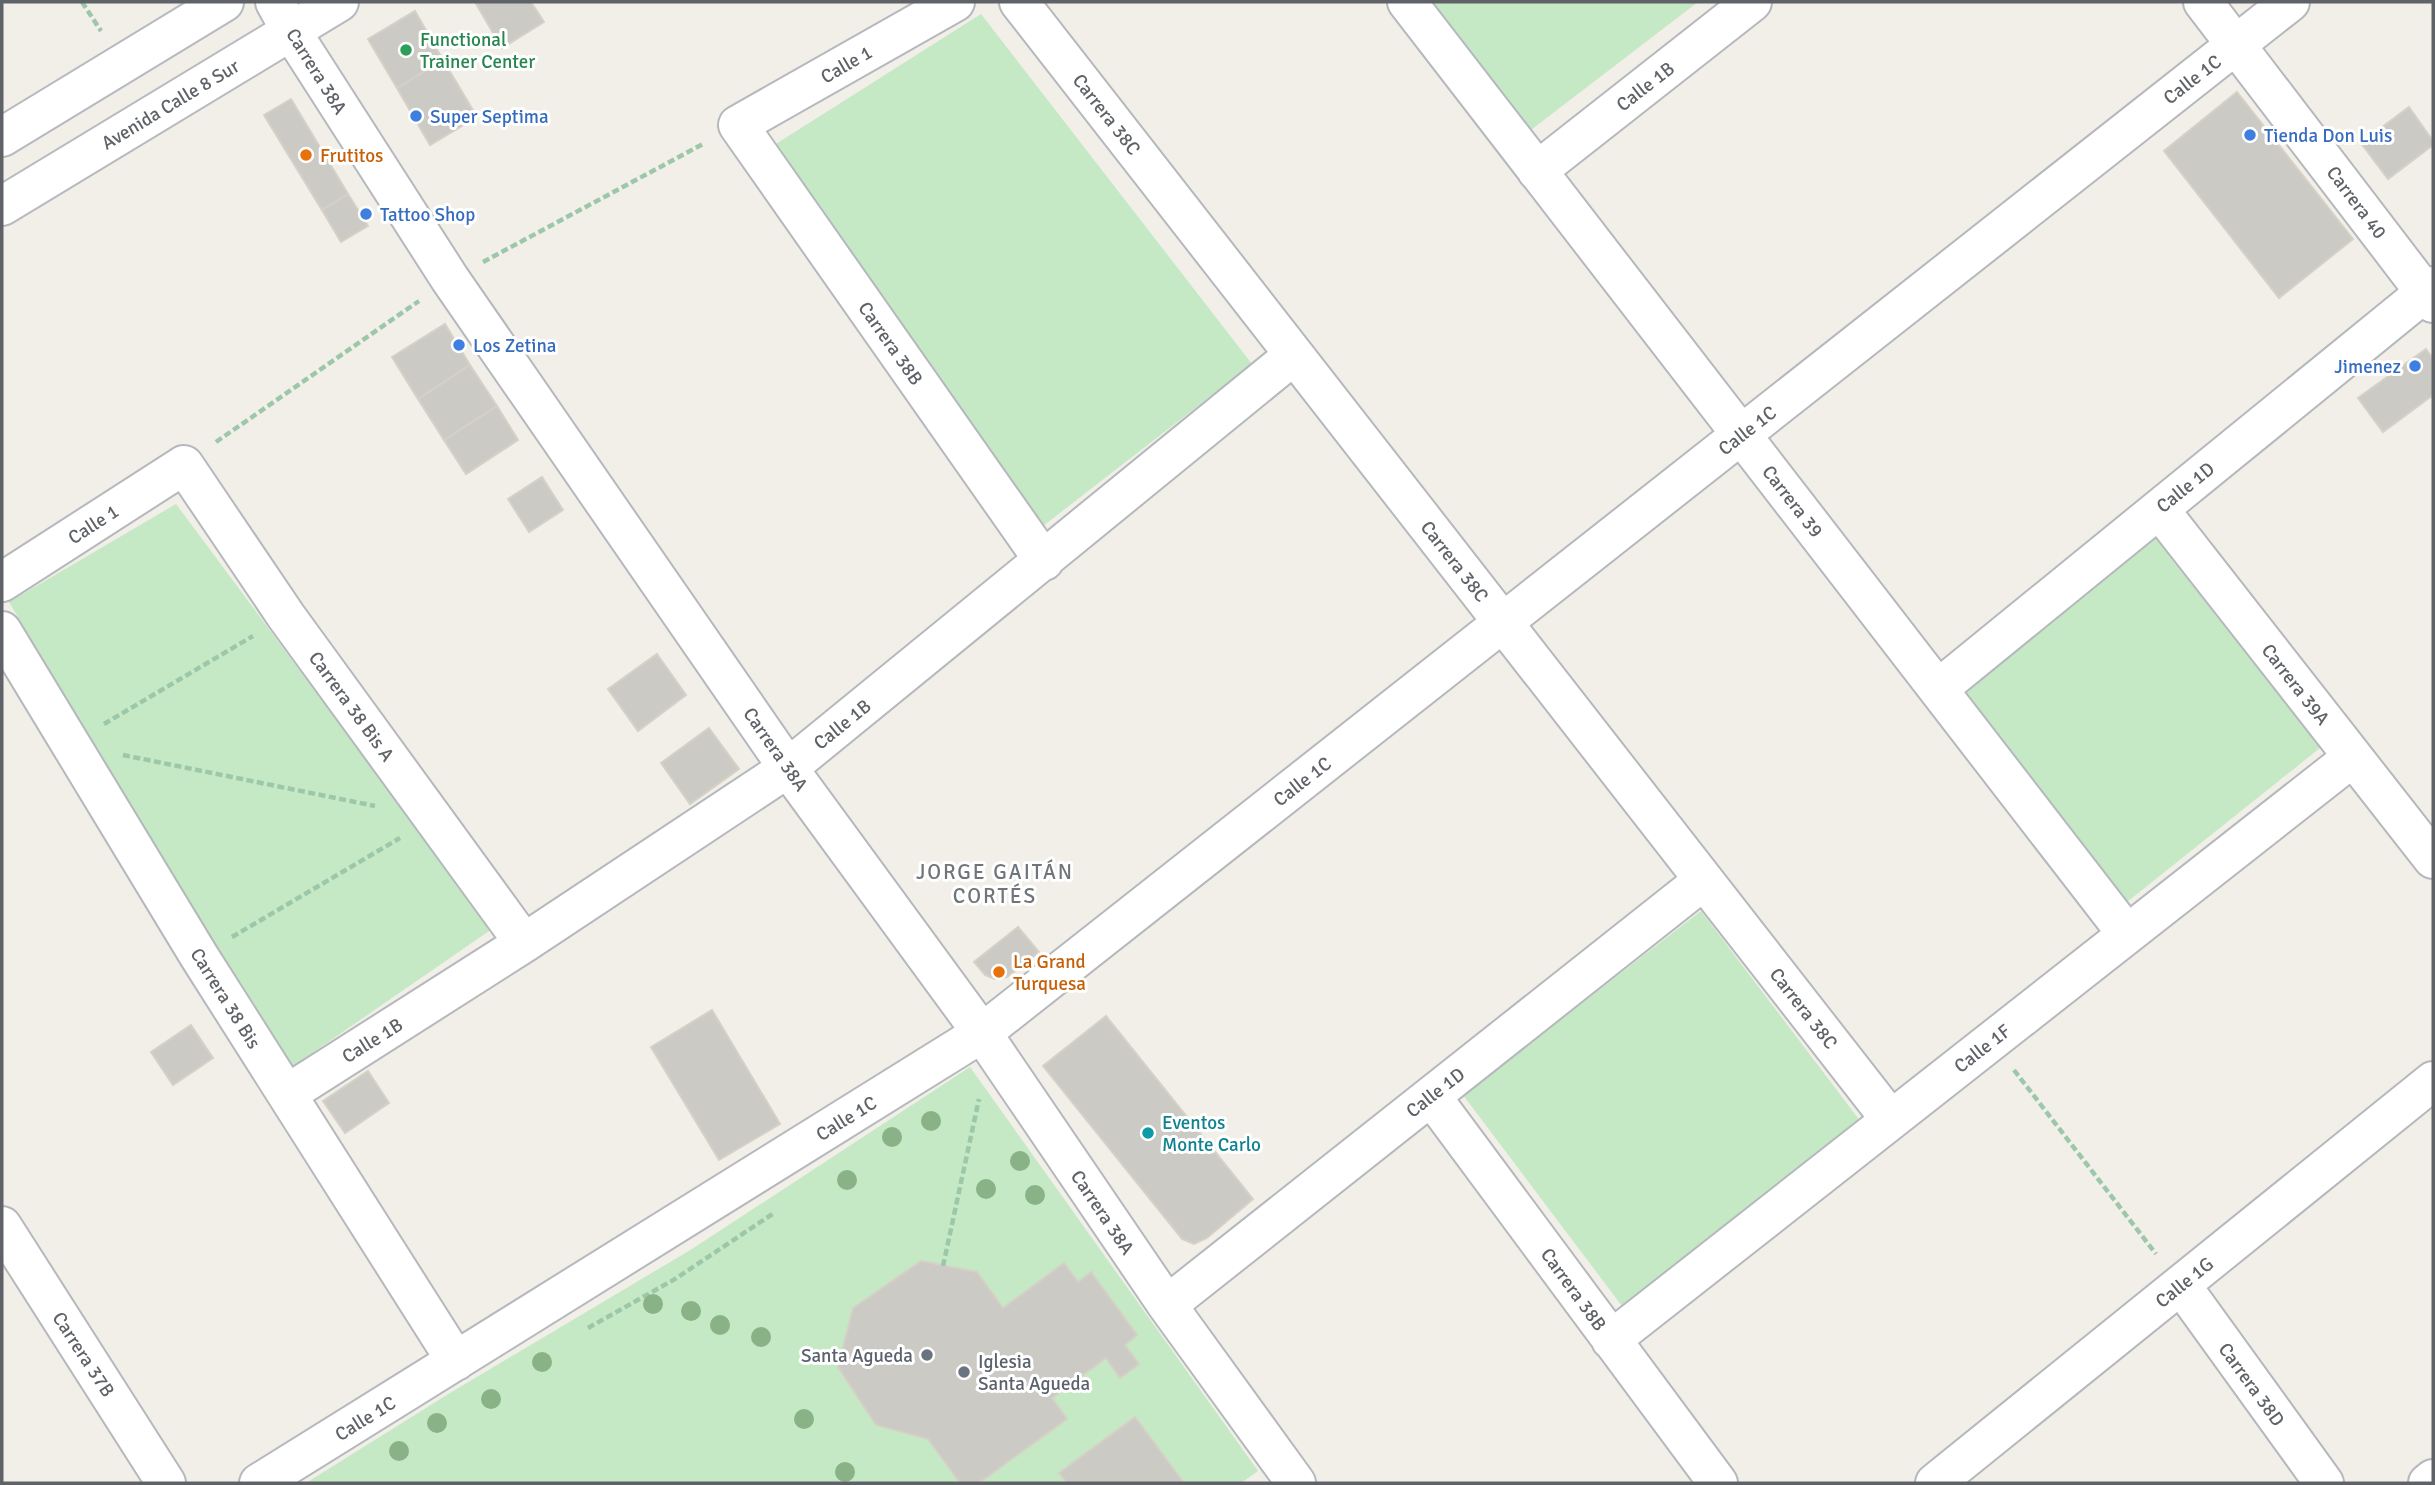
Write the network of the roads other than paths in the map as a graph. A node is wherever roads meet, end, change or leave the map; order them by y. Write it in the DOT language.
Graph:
graph roads {
  1 [pos="224,2"];
  2 [pos="339,2"];
  3 [pos="955,2"];
  4 [pos="1019,2"];
  5 [pos="1407,2"];
  6 [pos="1752,2"];
  7 [pos="2203,2"];
  8 [pos="2290,2"];
  9 [pos="283,17"];
  10 [pos="2236,44"];
  11 [pos="738,125"];
  12 [pos="2,137"];
  13 [pos="1538,171"];
  14 [pos="2,206"];
  15 [pos="2430,294"];
  16 [pos="1294,355"];
  17 [pos="1741,435"];
  18 [pos="184,465"];
  19 [pos="2159,509"];
  20 [pos="1044,561"];
  21 [pos="2,582"];
  22 [pos="1503,622"];
  23 [pos="2,631"];
  24 [pos="1938,689"];
  25 [pos="2353,757"];
  26 [pos="788,768"];
  27 [pos="2433,859"];
  28 [pos="1704,880"];
  29 [pos="2127,934"];
  30 [pos="524,943"];
  31 [pos="982,1033"];
  32 [pos="2433,1081"];
  33 [pos="287,1094"];
  34 [pos="1431,1096"];
  35 [pos="1891,1120"];
  36 [pos="6,1240"];
  37 [pos="2181,1285"];
  38 [pos="1167,1305"];
  39 [pos="1611,1339"];
  40 [pos="456,1361"];
  41 [pos="2433,1479"];
  42 [pos="166,1483"];
  43 [pos="259,1483"];
  44 [pos="1296,1483"];
  45 [pos="1718,1483"];
  46 [pos="1935,1483"];
  47 [pos="2324,1483"];
  48 [pos="2428,1483"];
  1 -- 12 [label="street"];
  2 -- 9 [label="street, Avenida Calle 8 Sur"];
  3 -- 11 [label="street, Calle 1"];
  4 -- 16 [label="street, Carrera 38C"];
  5 -- 13 [label="street, Carrera 39"];
  6 -- 13 [label="street, Calle 1B"];
  7 -- 10 [label="street, Carrera 40"];
  8 -- 10 [label="street, Calle 1C"];
  9 -- 14 [label="street, Avenida Calle 8 Sur"];
  9 -- 26 [label="street, Carrera 38A"];
  10 -- 15 [label="street, Carrera 40"];
  10 -- 17 [label="street, Calle 1C"];
  11 -- 20 [label="street, Carrera 38B"];
  13 -- 17 [label="street, Carrera 39"];
  15 -- 19 [label="street, Calle 1D"];
  16 -- 20 [label="street, Calle 1B"];
  16 -- 22 [label="street, Carrera 38C"];
  17 -- 22 [label="street, Calle 1C"];
  17 -- 24 [label="street, Carrera 39"];
  18 -- 21 [label="street, Calle 1"];
  18 -- 30 [label="street, Carrera 38 Bis A"];
  19 -- 24 [label="street, Calle 1D"];
  19 -- 25 [label="street, Carrera 39A"];
  20 -- 26 [label="street, Calle 1B"];
  22 -- 28 [label="street, Carrera 38C"];
  22 -- 31 [label="street, Calle 1C"];
  23 -- 33 [label="street, Carrera 38 Bis"];
  24 -- 29 [label="street, Carrera 39"];
  25 -- 27 [label="street, Carrera 39A"];
  25 -- 29 [label="street, Calle 1F"];
  26 -- 30 [label="street, Calle 1B"];
  26 -- 31 [label="street, Carrera 38A"];
  28 -- 34 [label="street, Calle 1D"];
  28 -- 35 [label="street, Carrera 38C"];
  29 -- 35 [label="street, Calle 1F"];
  30 -- 33 [label="street, Calle 1B"];
  31 -- 38 [label="street, Carrera 38A"];
  31 -- 40 [label="street, Calle 1C"];
  32 -- 37 [label="street, Calle 1G"];
  33 -- 40 [label="street, Carrera 38 Bis"];
  34 -- 38 [label="street, Calle 1D"];
  34 -- 39 [label="street, Carrera 38B"];
  35 -- 39 [label="street, Calle 1F"];
  36 -- 42 [label="street, Carrera 37B"];
  37 -- 46 [label="street, Calle 1G"];
  37 -- 47 [label="street, Carrera 38D"];
  38 -- 44 [label="street, Carrera 38A"];
  39 -- 45 [label="street, Carrera 38B"];
  40 -- 43 [label="street, Calle 1C"];
  41 -- 48 [label="street"];
}
